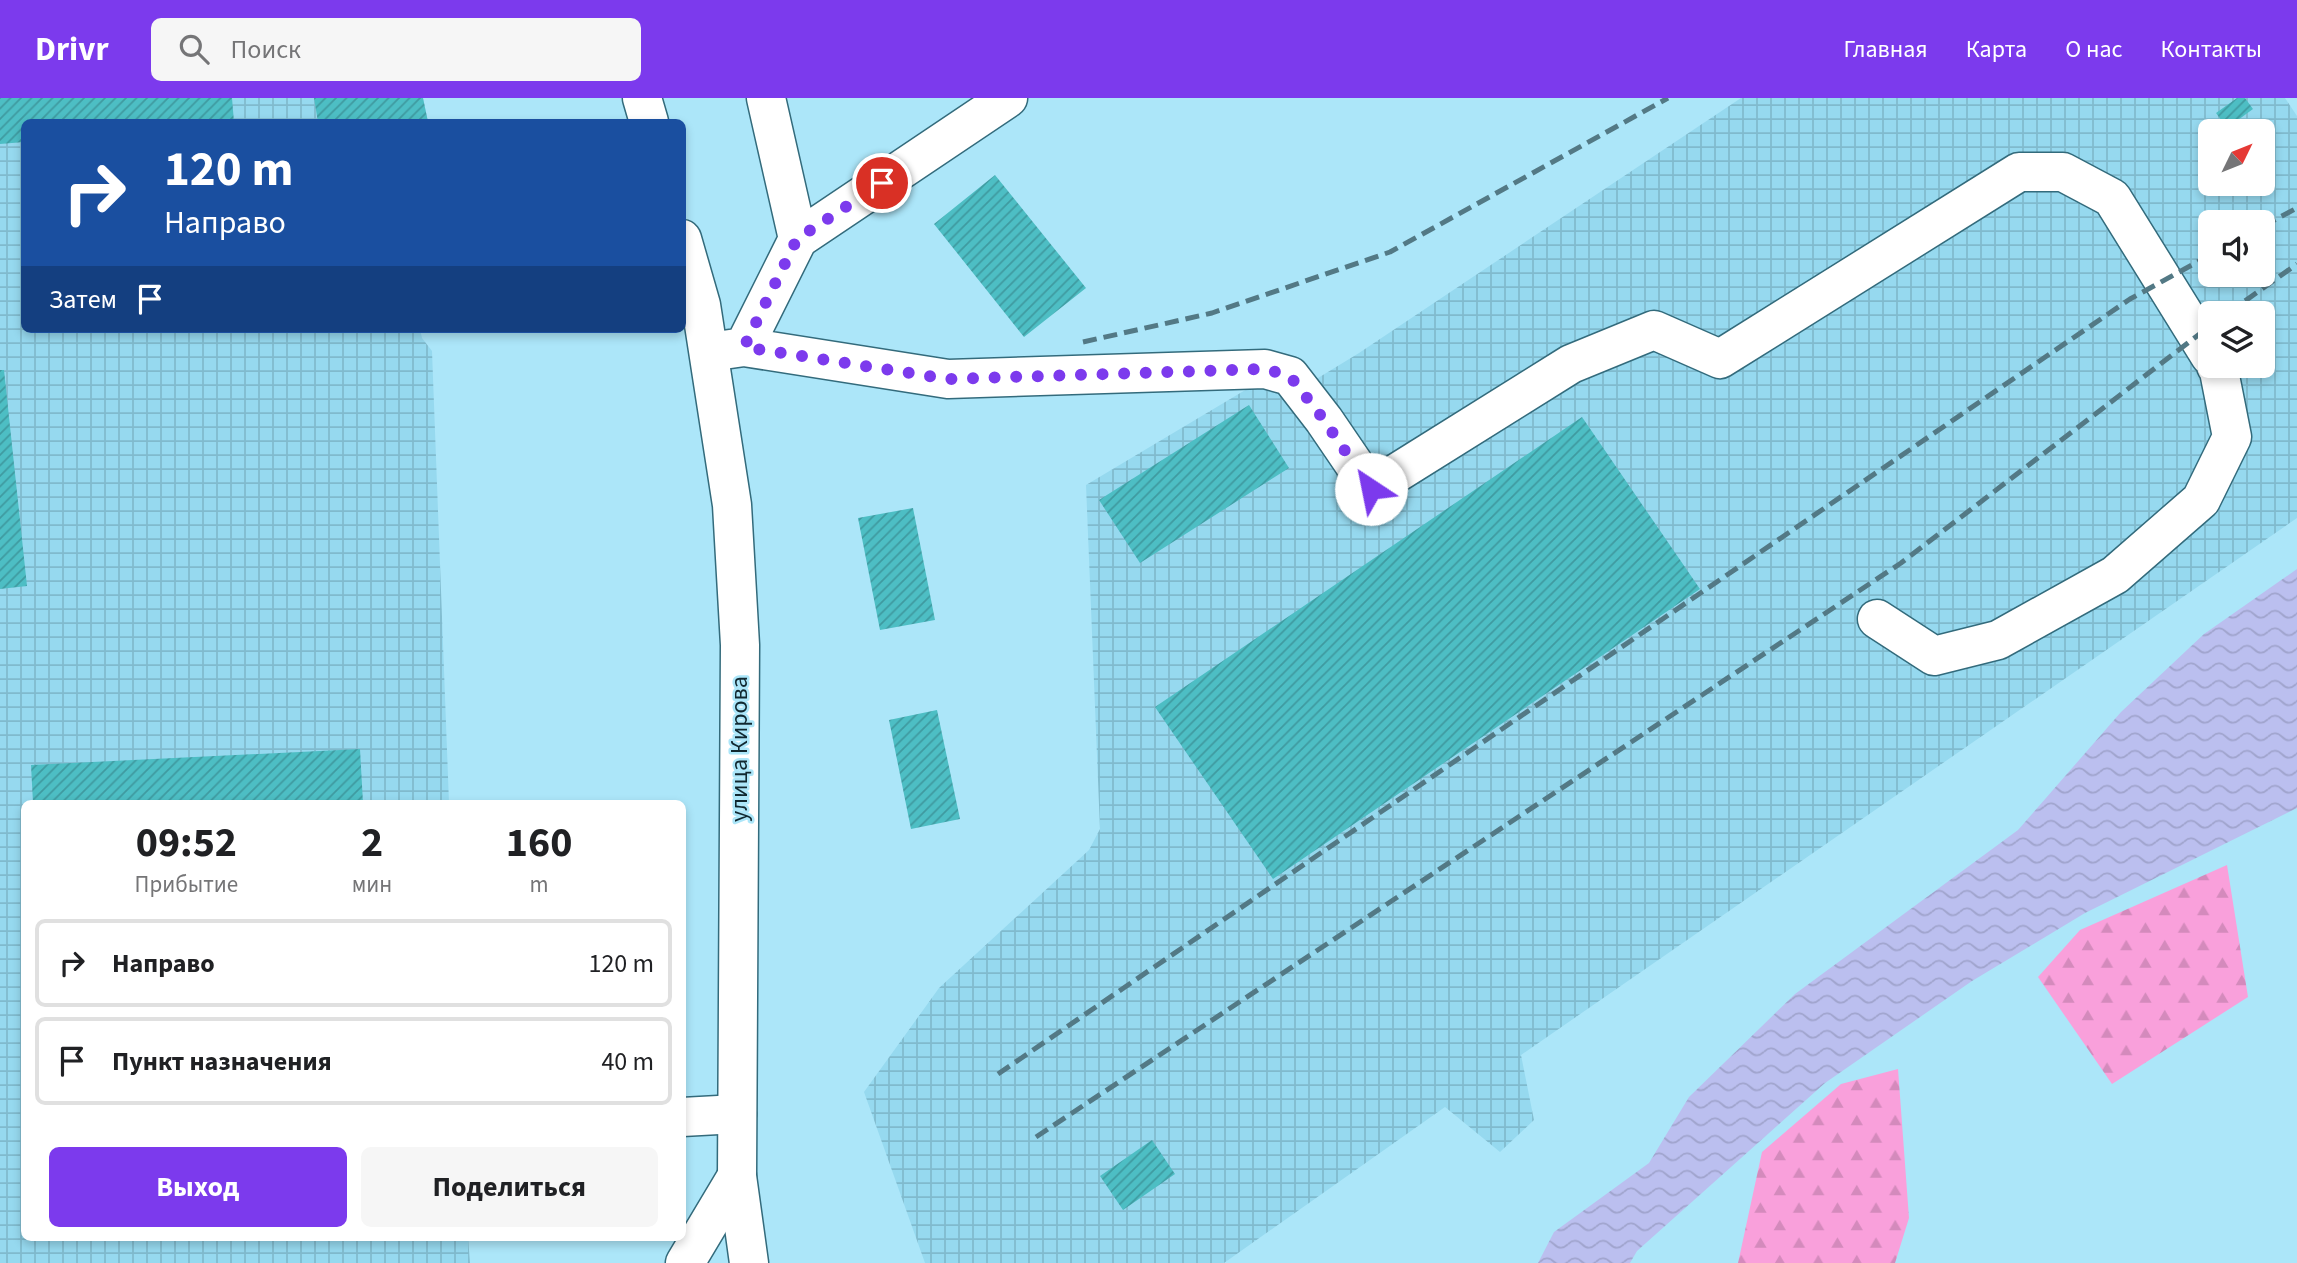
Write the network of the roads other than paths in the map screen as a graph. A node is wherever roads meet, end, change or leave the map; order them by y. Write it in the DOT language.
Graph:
graph roads {
  1 [pos="642,98"];
  2 [pos="766,98"];
  3 [pos="1008,98"];
  4 [pos="648,119"];
  5 [pos="797,239"];
  6 [pos="686,253"];
  7 [pos="2198,337"];
  8 [pos="727,349"];
  9 [pos="2220,378"];
  10 [pos="1877,619"];
  11 [pos="737,1114"];
  12 [pos="686,1117"];
  13 [pos="737,1177"];
  14 [pos="685,1263"];
  15 [pos="749,1263"];
  1 -- 4 [label="main road"];
  2 -- 5 [label="main road"];
  3 -- 5 [label="main road"];
  5 -- 8 [label="main road"];
  6 -- 8 [label="main road, улица Кирова"];
  7 -- 8 [label="main road"];
  8 -- 11 [label="main road, улица Кирова"];
  9 -- 10 [label="main road"];
  11 -- 12 [label="main road"];
  11 -- 13 [label="main road, улица Кирова"];
  13 -- 14 [label="main road"];
  13 -- 15 [label="main road, улица Кирова"];
}
